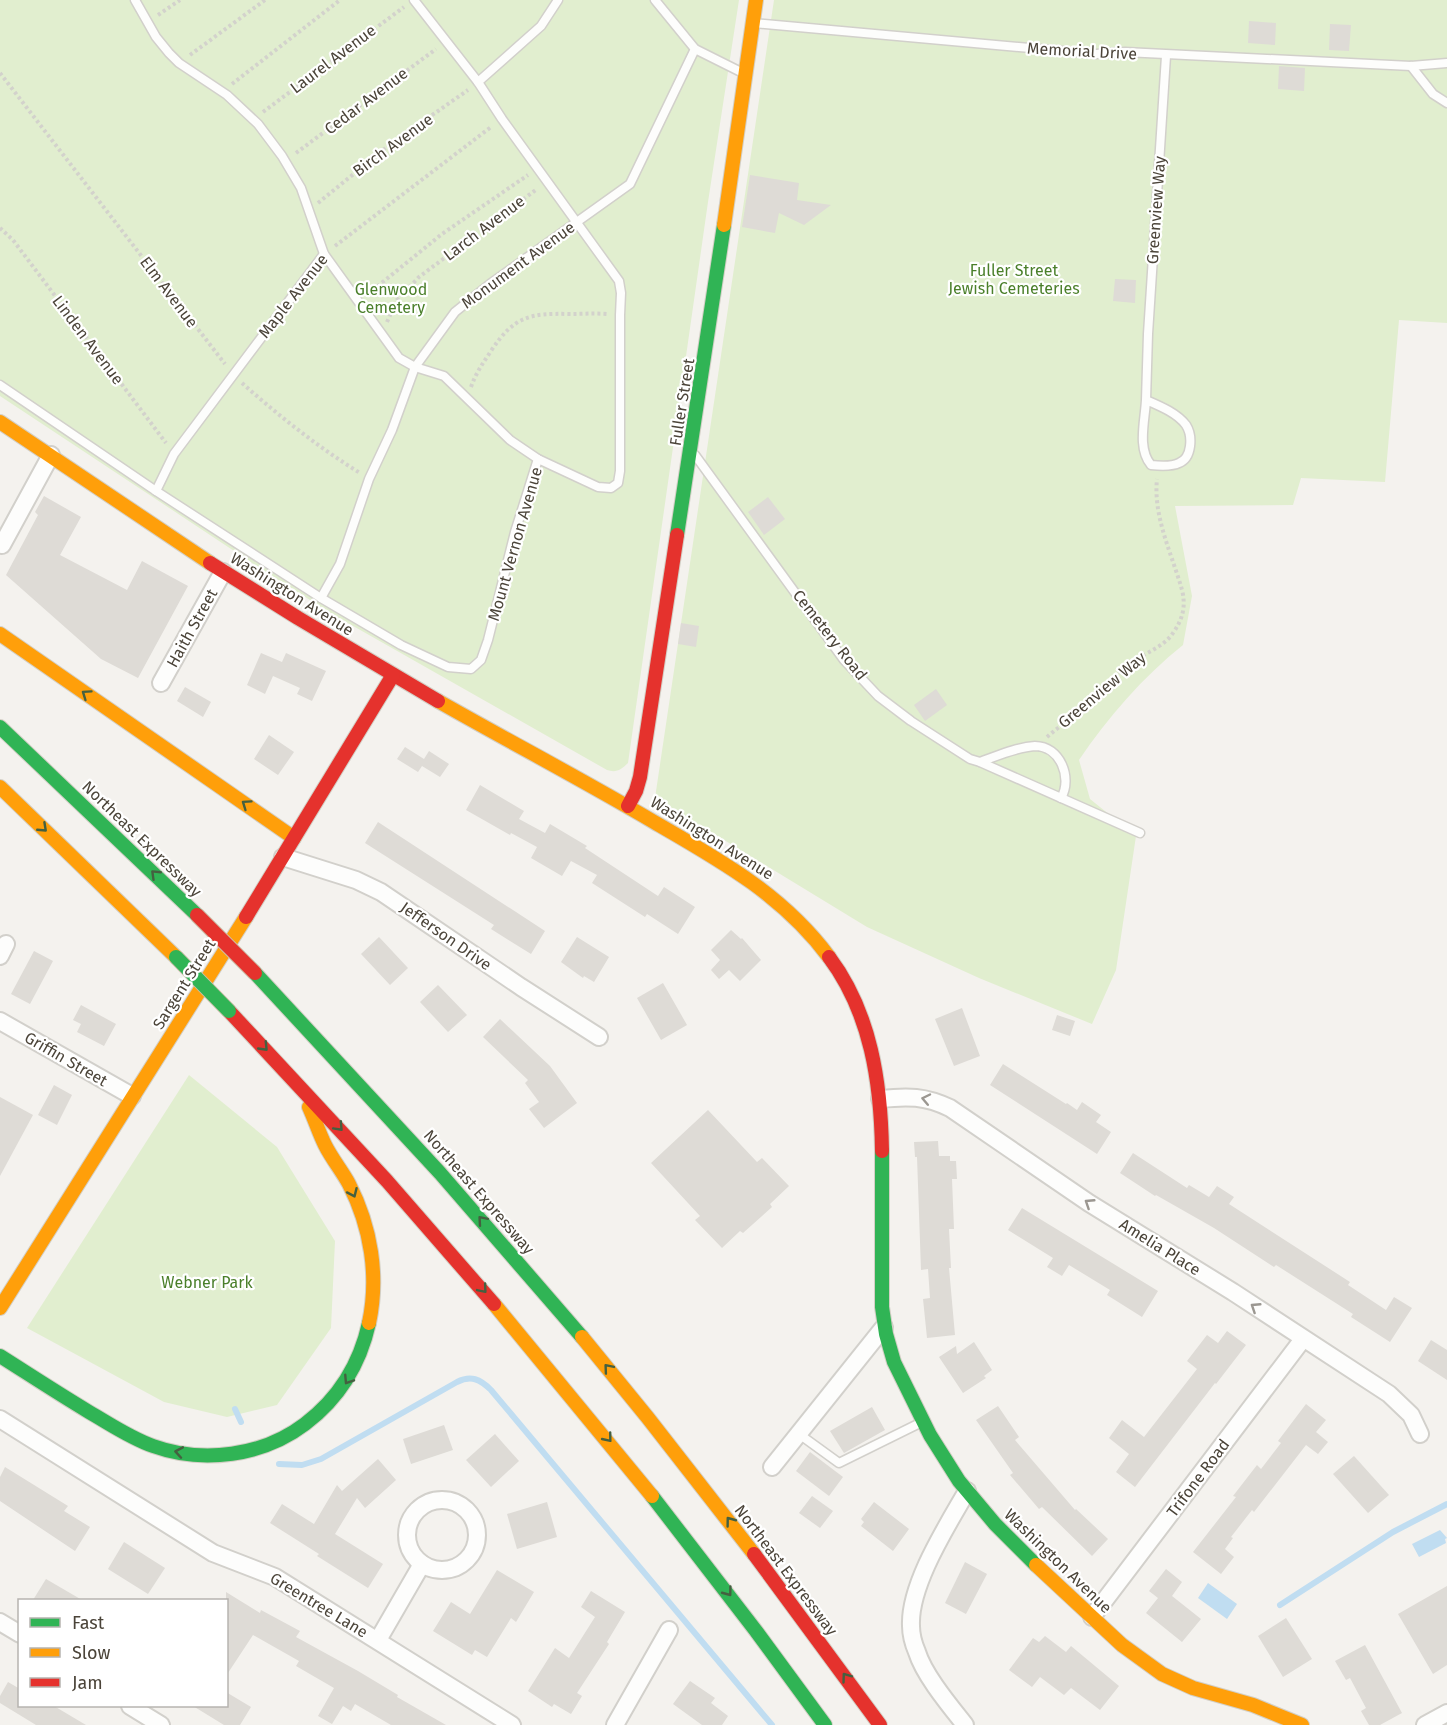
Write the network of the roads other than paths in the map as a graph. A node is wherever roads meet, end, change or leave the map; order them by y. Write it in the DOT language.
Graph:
graph roads {
  1 [pos="135,0"];
  2 [pos="414,0"];
  3 [pos="558,0"];
  4 [pos="655,0"];
  5 [pos="756,0"];
  6 [pos="754,23"];
  7 [pos="695,48"];
  8 [pos="1166,56"];
  9 [pos="1447,63"];
  10 [pos="1411,66"];
  11 [pos="747,75"];
  12 [pos="478,82"];
  13 [pos="1447,104"];
  14 [pos="577,222"];
  15 [pos="324,254"];
  16 [pos="416,367"];
  17 [pos="0,385"];
  18 [pos="1146,400"];
  19 [pos="0,422"];
  20 [pos="691,449"];
  21 [pos="51,455"];
  22 [pos="538,459"];
  23 [pos="156,491"];
  24 [pos="2,545"];
  25 [pos="223,572"];
  26 [pos="321,598"];
  27 [pos="0,634"];
  28 [pos="393,675"];
  29 [pos="160,683"];
  30 [pos="0,727"];
  31 [pos="980,762"];
  32 [pos="0,788"];
  33 [pos="1061,798"];
  34 [pos="628,806"];
  35 [pos="1140,833"];
  36 [pos="294,838"];
  37 [pos="283,857"];
  38 [pos="0,1021"];
  39 [pos="599,1037"];
  40 [pos="299,1084"];
  41 [pos="132,1096"];
  42 [pos="880,1099"];
  43 [pos="0,1308"];
  44 [pos="884,1327"];
  45 [pos="1304,1339"];
  46 [pos="0,1356"];
  47 [pos="0,1419"];
  48 [pos="923,1422"];
  49 [pos="799,1434"];
  50 [pos="1420,1434"];
  51 [pos="772,1467"];
  52 [pos="967,1491"];
  53 [pos="422,1564"];
  54 [pos="1092,1617"];
  55 [pos="0,1622"];
  56 [pos="669,1629"];
  57 [pos="18,1633"];
  58 [pos="378,1640"];
  59 [pos="132,1707"];
  60 [pos="1447,1713"];
  61 [pos="161,1725"];
  62 [pos="512,1725"];
  63 [pos="615,1725"];
  64 [pos="825,1725"];
  65 [pos="880,1725"];
  66 [pos="965,1725"];
  67 [pos="1302,1725"];
  68 [pos="1425,1725"];
  1 -- 15 [label="lane"];
  2 -- 12 [label="lane, Mount Vernon Avenue"];
  3 -- 12 [label="lane"];
  4 -- 7 [label="lane"];
  5 -- 6 [label="main road, Fuller Street"];
  6 -- 8 [label="lane, Memorial Drive"];
  6 -- 11 [label="main road, Fuller Street"];
  7 -- 11 [label="lane"];
  7 -- 14 [label="lane, Monument Avenue"];
  8 -- 10 [label="lane, Memorial Drive"];
  8 -- 18 [label="lane, Greenview Way"];
  9 -- 10 [label="lane, Memorial Drive"];
  10 -- 13 [label="lane"];
  11 -- 20 [label="main road, Fuller Street"];
  12 -- 14 [label="lane, Mount Vernon Avenue"];
  14 -- 16 [label="lane, Monument Avenue"];
  14 -- 22 [label="lane, Mount Vernon Avenue"];
  15 -- 16 [label="lane"];
  15 -- 23 [label="lane, Maple Avenue"];
  16 -- 22 [label="lane"];
  16 -- 26 [label="lane, Monument Avenue"];
  17 -- 23 [label="lane, Mount Vernon Avenue"];
  18 -- 18 [label="lane, Greenview Way"];
  19 -- 21 [label="main road, Washington Avenue"];
  20 -- 31 [label="lane, Cemetery Road"];
  20 -- 34 [label="main road, Fuller Street"];
  21 -- 24 [label="street"];
  21 -- 25 [label="main road, Washington Avenue"];
  22 -- 26 [label="lane, Mount Vernon Avenue"];
  23 -- 26 [label="lane, Mount Vernon Avenue"];
  25 -- 28 [label="main road, Washington Avenue"];
  25 -- 29 [label="street, Haith Street"];
  36 -- 27 [label="main road, one-way"];
  28 -- 34 [label="main road, Washington Avenue"];
  28 -- 36 [label="main road, Sargent Street"];
  65 -- 30 [label="main road, Northeast Expressway, one-way, bridge"];
  31 -- 33 [label="lane, Cemetery Road"];
  31 -- 33 [label="lane"];
  32 -- 40 [label="main road, one-way, bridge"];
  33 -- 35 [label="lane, Cemetery Road"];
  34 -- 42 [label="main road, Washington Avenue"];
  36 -- 37 [label="main road, Sargent Street"];
  37 -- 39 [label="street, Jefferson Drive"];
  37 -- 41 [label="main road, Sargent Street"];
  38 -- 41 [label="street, Griffin Street"];
  40 -- 46 [label="main road, one-way"];
  40 -- 64 [label="main road, one-way"];
  41 -- 43 [label="main road, Sargent Street"];
  42 -- 44 [label="main road, Washington Avenue"];
  45 -- 42 [label="street, Amelia Place, one-way"];
  44 -- 48 [label="main road, Washington Avenue"];
  44 -- 49 [label="street"];
  45 -- 50 [label="street, Amelia Place"];
  45 -- 54 [label="street, Trifone Road"];
  47 -- 58 [label="street, Greentree Lane"];
  48 -- 49 [label="lane"];
  48 -- 52 [label="main road, Washington Avenue"];
  49 -- 51 [label="street"];
  52 -- 54 [label="main road, Washington Avenue"];
  52 -- 66 [label="street"];
  53 -- 53 [label="street"];
  53 -- 58 [label="street"];
  54 -- 67 [label="main road, Washington Avenue"];
  55 -- 57 [label="street"];
  56 -- 63 [label="street"];
  58 -- 62 [label="street, Greentree Lane"];
  59 -- 61 [label="street"];
  60 -- 68 [label="street"];
}
